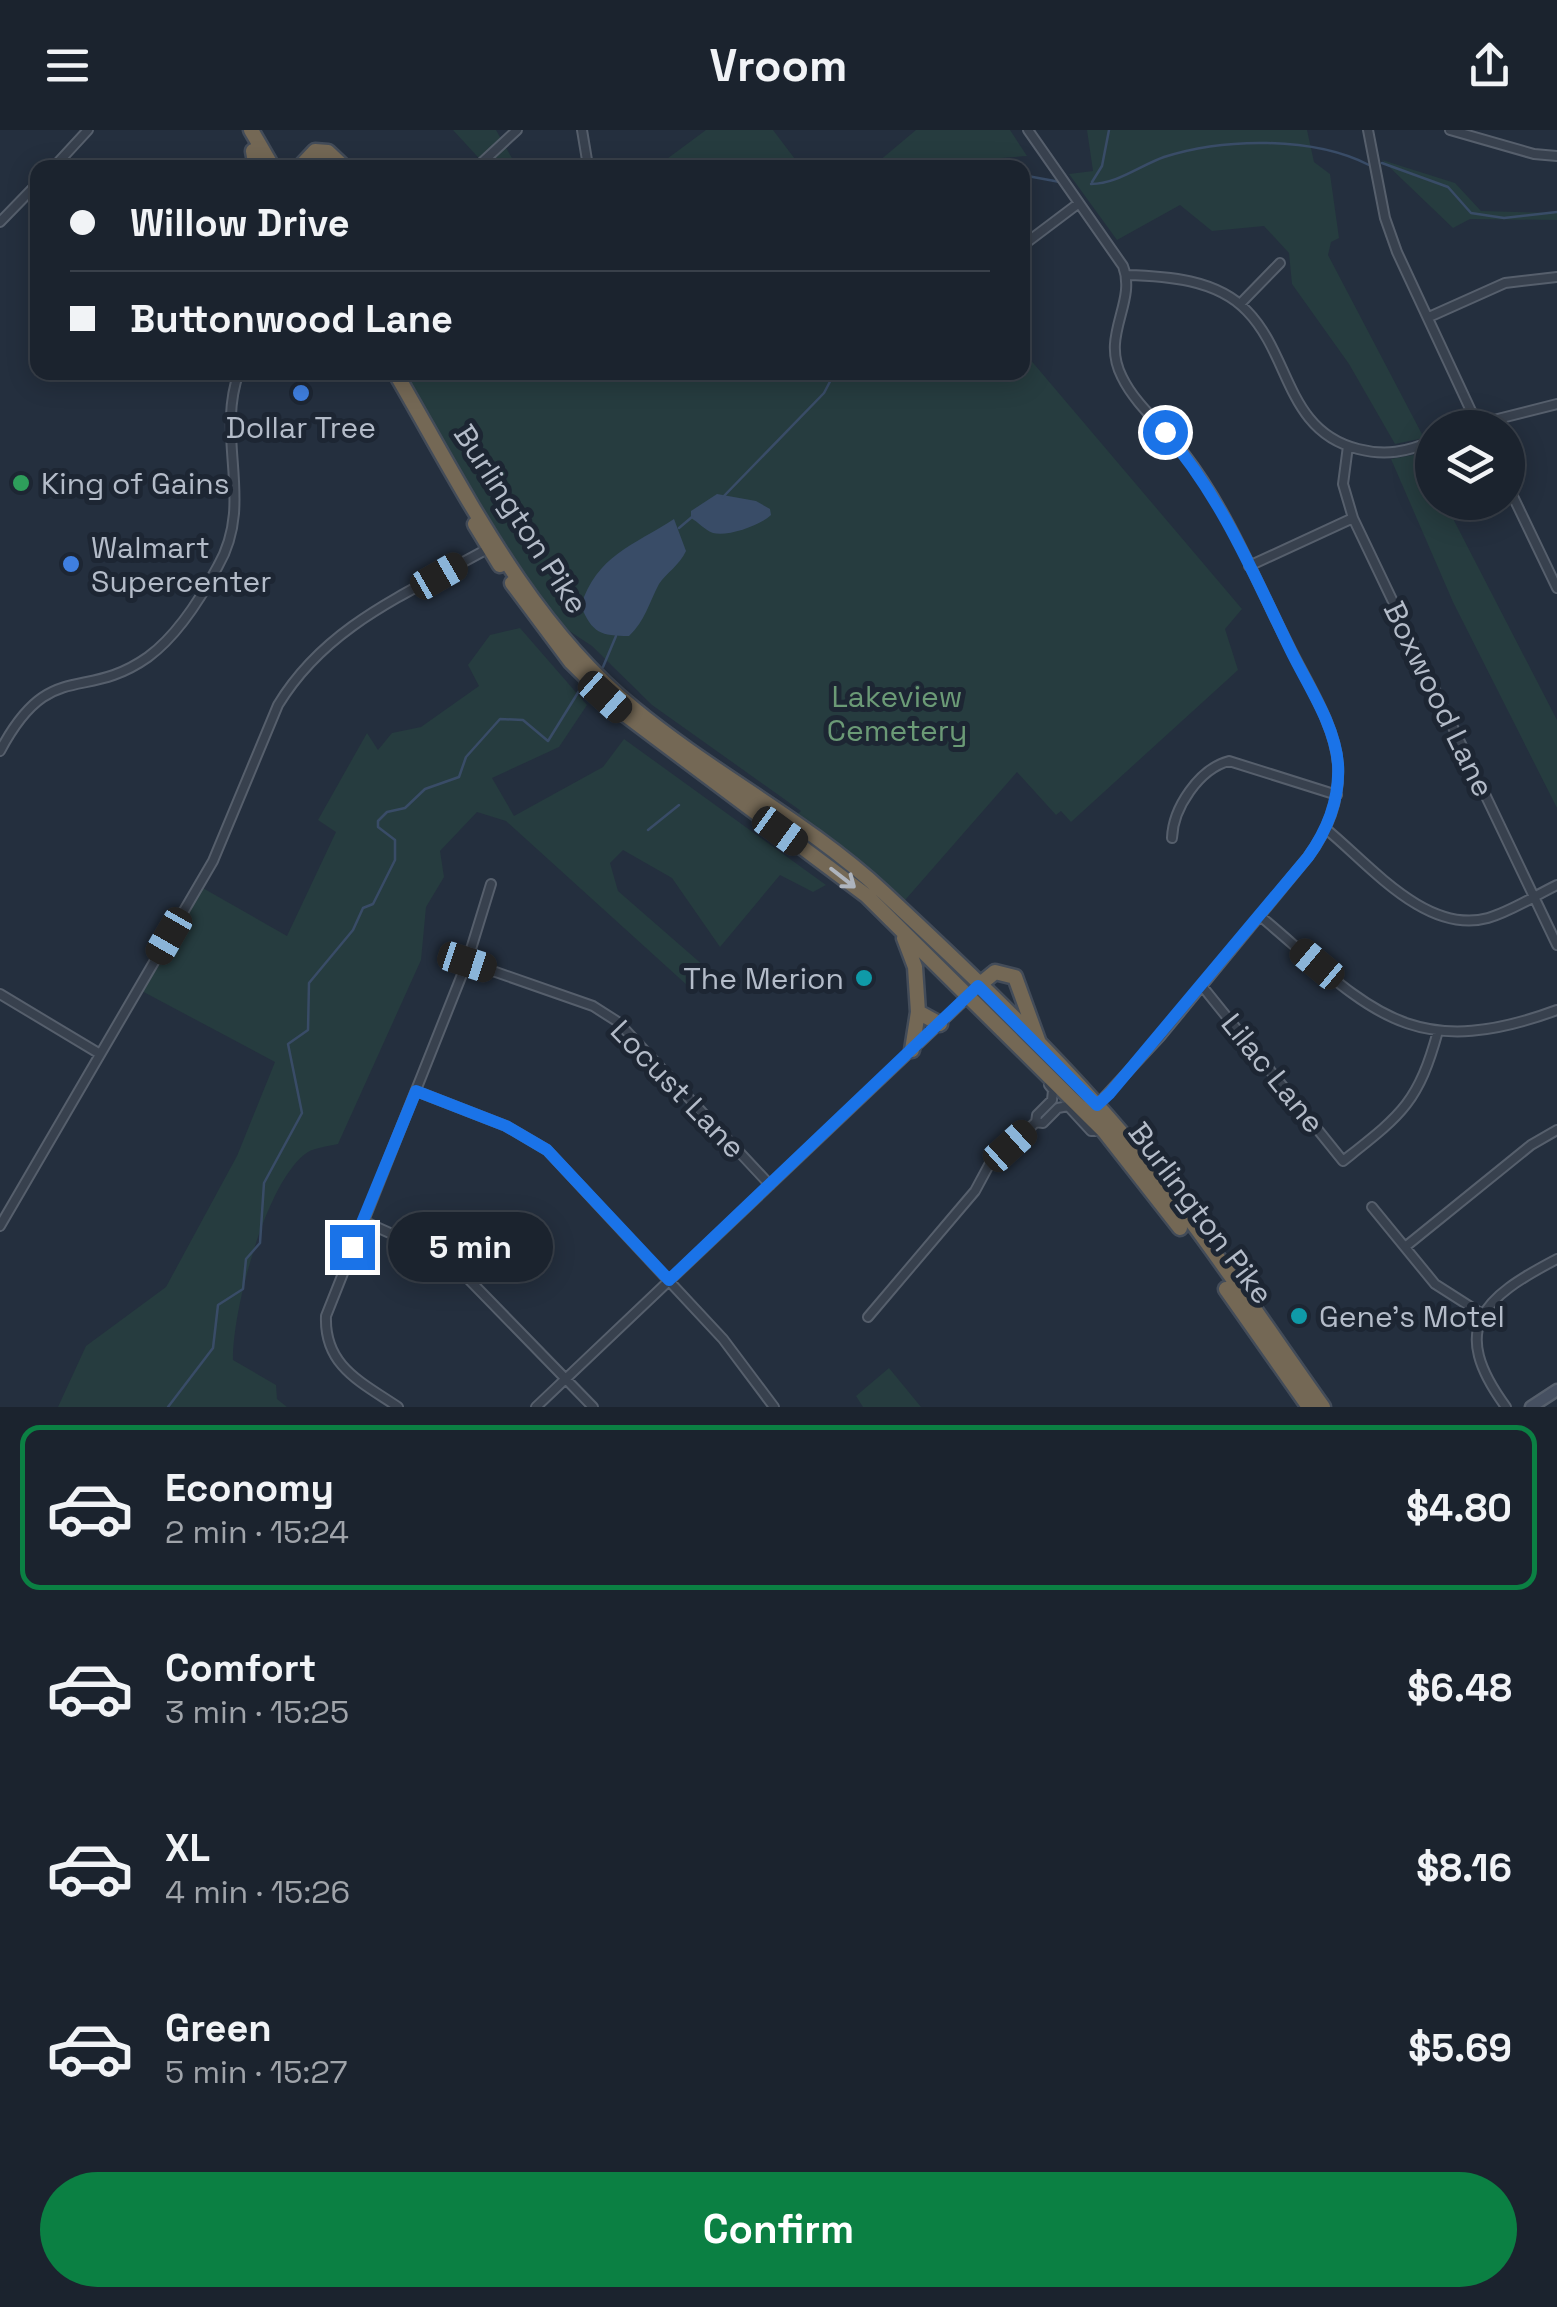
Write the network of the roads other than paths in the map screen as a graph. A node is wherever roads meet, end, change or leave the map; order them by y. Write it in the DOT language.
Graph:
graph roads {
  1 [pos="88,130"];
  2 [pos="240,130"];
  3 [pos="250,130"];
  4 [pos="518,130"];
  5 [pos="582,130"];
  6 [pos="1028,130"];
  7 [pos="1368,130"];
  8 [pos="1450,130"];
  9 [pos="1467,132"];
  10 [pos="1557,156"];
  11 [pos="60,160"];
  12 [pos="256,160"];
  13 [pos="268,160"];
  14 [pos="307,160"];
  15 [pos="337,160"];
  16 [pos="485,160"];
  17 [pos="588,160"];
  18 [pos="30,191"];
  19 [pos="1079,203"];
  20 [pos="0,222"];
  21 [pos="1030,240"];
  22 [pos="1280,263"];
  23 [pos="1126,274"];
  24 [pos="1557,277"];
  25 [pos="1240,304"];
  26 [pos="1429,318"];
  27 [pos="237,380"];
  28 [pos="390,380"];
  29 [pos="401,380"];
  30 [pos="1557,404"];
  31 [pos="1472,410"];
  32 [pos="1525,412"];
  33 [pos="1348,446"];
  34 [pos="1415,446"];
  35 [pos="1352,518"];
  36 [pos="1524,520"];
  37 [pos="489,548"];
  38 [pos="1249,566"];
  39 [pos="1557,588"];
  40 [pos="0,751"];
  41 [pos="1337,795"];
  42 [pos="1326,829"];
  43 [pos="1172,838"];
  44 [pos="491,884"];
  45 [pos="1557,885"];
  46 [pos="1534,896"];
  47 [pos="1260,916"];
  48 [pos="900,928"];
  49 [pos="1557,946"];
  50 [pos="467,962"];
  51 [pos="1202,986"];
  52 [pos="974,991"];
  53 [pos="0,994"];
  54 [pos="1557,1010"];
  55 [pos="918,1012"];
  56 [pos="940,1024"];
  57 [pos="1438,1031"];
  58 [pos="912,1050"];
  59 [pos="100,1054"];
  60 [pos="1040,1056"];
  61 [pos="416,1091"];
  62 [pos="1097,1105"];
  63 [pos="1036,1122"];
  64 [pos="1557,1130"];
  65 [pos="1104,1132"];
  66 [pos="770,1185"];
  67 [pos="1372,1208"];
  68 [pos="362,1220"];
  69 [pos="0,1226"];
  70 [pos="1405,1246"];
  71 [pos="1557,1259"];
  72 [pos="669,1280"];
  73 [pos="1482,1314"];
  74 [pos="868,1317"];
  75 [pos="567,1378"];
  76 [pos="1557,1390"];
  77 [pos="398,1407"];
  78 [pos="536,1407"];
  79 [pos="593,1407"];
  80 [pos="774,1407"];
  81 [pos="1309,1407"];
  82 [pos="1324,1407"];
  83 [pos="1506,1407"];
  84 [pos="1531,1407"];
  1 -- 11 [label="street"];
  2 -- 12 [label="highway"];
  3 -- 13 [label="highway"];
  4 -- 16 [label="street"];
  5 -- 17 [label="street"];
  6 -- 19 [label="street"];
  7 -- 26 [label="street"];
  8 -- 9 [label="street"];
  9 -- 10 [label="street"];
  14 -- 15 [label="highway"];
  18 -- 20 [label="street"];
  19 -- 21 [label="street"];
  19 -- 23 [label="street"];
  22 -- 25 [label="street"];
  23 -- 25 [label="street"];
  23 -- 38 [label="street"];
  24 -- 26 [label="street"];
  25 -- 33 [label="street"];
  26 -- 31 [label="street"];
  27 -- 40 [label="street"];
  28 -- 37 [label="highway, Burlington Pike"];
  29 -- 52 [label="highway, Burlington Pike"];
  30 -- 32 [label="street"];
  33 -- 34 [label="street"];
  33 -- 35 [label="street, Boxwood Lane"];
  35 -- 38 [label="street"];
  35 -- 46 [label="street, Boxwood Lane"];
  36 -- 39 [label="street"];
  37 -- 48 [label="highway, Burlington Pike, one-way"];
  37 -- 59 [label="street"];
  38 -- 41 [label="street"];
  41 -- 42 [label="street"];
  41 -- 43 [label="street"];
  42 -- 46 [label="street"];
  42 -- 47 [label="street"];
  44 -- 50 [label="street"];
  45 -- 46 [label="street"];
  46 -- 49 [label="street, Boxwood Lane"];
  47 -- 51 [label="street"];
  47 -- 57 [label="street"];
  48 -- 52 [label="highway, Burlington Pike"];
  48 -- 55 [label="highway"];
  50 -- 61 [label="street"];
  50 -- 66 [label="street, Locust Lane"];
  51 -- 57 [label="street, Lilac Lane"];
  51 -- 62 [label="street"];
  52 -- 56 [label="street"];
  52 -- 60 [label="highway, Burlington Pike"];
  52 -- 60 [label="highway"];
  53 -- 59 [label="street"];
  54 -- 57 [label="street"];
  55 -- 56 [label="highway"];
  55 -- 58 [label="highway"];
  56 -- 58 [label="street"];
  58 -- 66 [label="street"];
  59 -- 69 [label="street"];
  60 -- 62 [label="highway, Burlington Pike"];
  60 -- 63 [label="street"];
  60 -- 65 [label="highway, Burlington Pike"];
  61 -- 68 [label="street"];
  61 -- 72 [label="street"];
  62 -- 82 [label="highway, Burlington Pike"];
  63 -- 65 [label="street"];
  63 -- 74 [label="street"];
  64 -- 70 [label="street"];
  65 -- 81 [label="highway, Burlington Pike"];
  66 -- 72 [label="street"];
  67 -- 70 [label="street"];
  68 -- 75 [label="street"];
  68 -- 77 [label="street"];
  70 -- 73 [label="street"];
  71 -- 73 [label="street"];
  72 -- 75 [label="street"];
  72 -- 80 [label="street"];
  73 -- 83 [label="street"];
  75 -- 78 [label="street"];
  75 -- 79 [label="street"];
  76 -- 84 [label="main road"];
}
